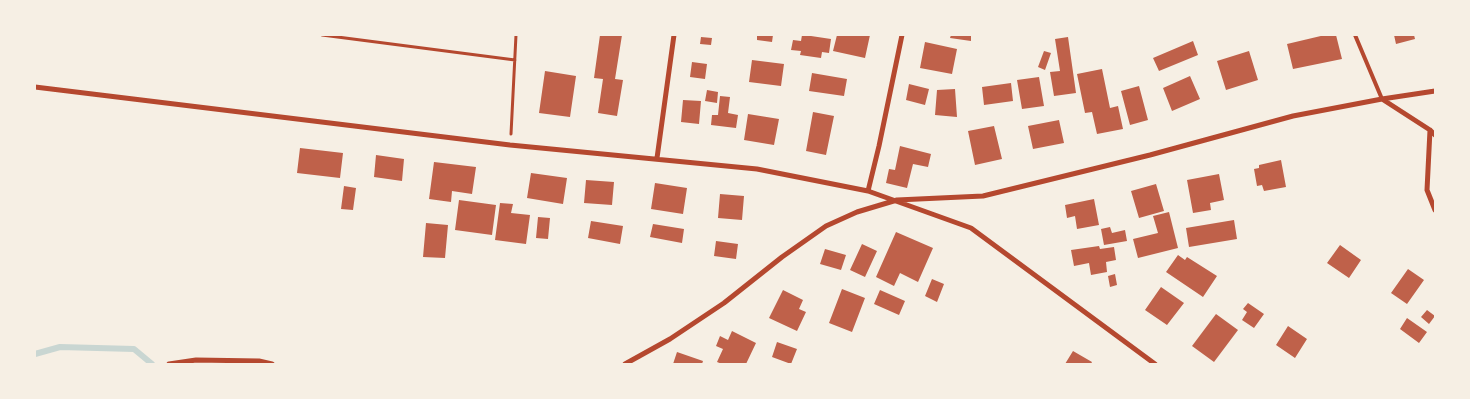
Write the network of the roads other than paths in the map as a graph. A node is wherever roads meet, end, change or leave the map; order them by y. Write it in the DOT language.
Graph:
graph roads {
  1 [pos="674,35"];
  2 [pos="902,35"];
  3 [pos="1355,35"];
  4 [pos="35,87"];
  5 [pos="1435,91"];
  6 [pos="1382,98"];
  7 [pos="1430,130"];
  8 [pos="1435,135"];
  9 [pos="657,158"];
  10 [pos="868,191"];
  11 [pos="898,200"];
  12 [pos="1435,210"];
  13 [pos="170,364"];
  14 [pos="272,364"];
  15 [pos="625,364"];
  16 [pos="1155,364"];
  1 -- 9 [label="street"];
  2 -- 10 [label="street"];
  3 -- 6 [label="lane"];
  4 -- 9 [label="street"];
  5 -- 6 [label="street"];
  6 -- 7 [label="street"];
  6 -- 11 [label="street"];
  7 -- 8 [label="street"];
  7 -- 12 [label="street"];
  9 -- 10 [label="street"];
  10 -- 11 [label="street"];
  11 -- 15 [label="street"];
  11 -- 16 [label="street"];
  13 -- 14 [label="street"];
}
